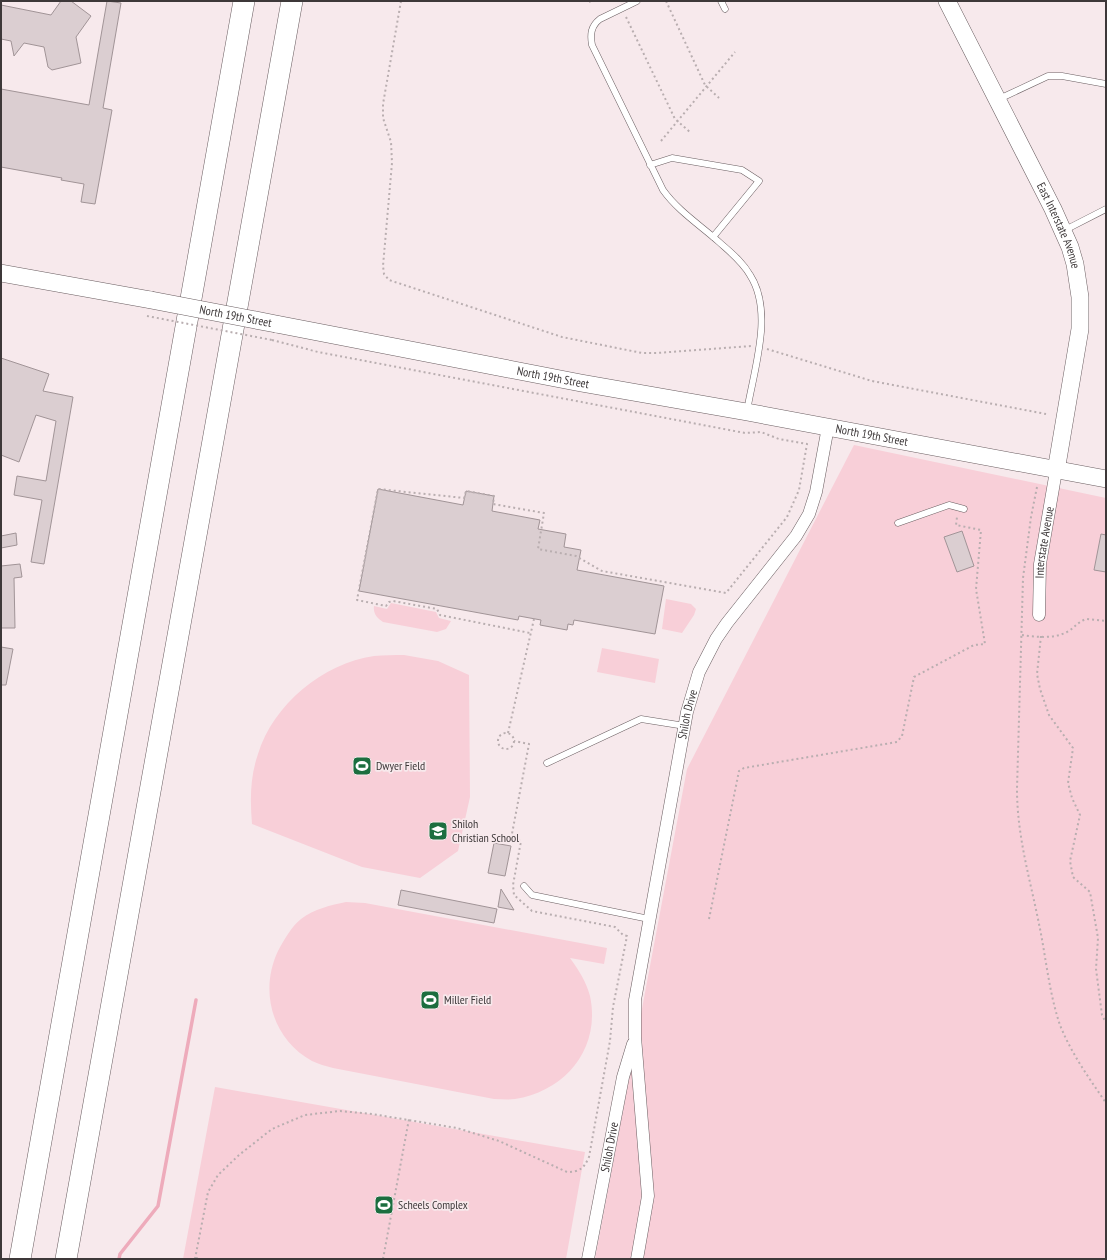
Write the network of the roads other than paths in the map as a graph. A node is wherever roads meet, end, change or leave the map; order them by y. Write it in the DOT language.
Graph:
graph roads {
  1 [pos="244,1"];
  2 [pos="292,1"];
  3 [pos="637,1"];
  4 [pos="721,1"];
  5 [pos="947,1"];
  6 [pos="725,9"];
  7 [pos="1106,84"];
  8 [pos="998,100"];
  9 [pos="650,165"];
  10 [pos="1106,209"];
  11 [pos="1063,231"];
  12 [pos="713,237"];
  13 [pos="1,273"];
  14 [pos="747,412"];
  15 [pos="828,427"];
  16 [pos="1056,470"];
  17 [pos="1106,480"];
  18 [pos="964,509"];
  19 [pos="898,523"];
  20 [pos="1039,615"];
  21 [pos="685,726"];
  22 [pos="547,763"];
  23 [pos="524,886"];
  24 [pos="649,919"];
  25 [pos="635,1037"];
  26 [pos="20,1259"];
  27 [pos="66,1259"];
  28 [pos="588,1259"];
  29 [pos="638,1259"];
  1 -- 26 [label="highway"];
  2 -- 27 [label="highway"];
  3 -- 9 [label="lane"];
  4 -- 6 [label="lane"];
  5 -- 8 [label="street, East Interstate Avenue"];
  7 -- 8 [label="lane"];
  8 -- 11 [label="street, East Interstate Avenue"];
  9 -- 12 [label="lane"];
  9 -- 12 [label="lane"];
  10 -- 11 [label="lane"];
  11 -- 16 [label="street, East Interstate Avenue"];
  12 -- 14 [label="lane"];
  13 -- 14 [label="street, North 19th Street, bridge"];
  14 -- 15 [label="street, North 19th Street"];
  15 -- 16 [label="street, North 19th Street"];
  15 -- 21 [label="street, Shiloh Drive"];
  16 -- 17 [label="street, North 19th Street"];
  16 -- 20 [label="street, Interstate Avenue"];
  18 -- 19 [label="lane"];
  21 -- 22 [label="lane"];
  21 -- 24 [label="street, Shiloh Drive"];
  23 -- 24 [label="lane"];
  24 -- 25 [label="street, Shiloh Drive"];
  25 -- 28 [label="street, Shiloh Drive"];
  25 -- 29 [label="street, Shiloh Drive"];
}
